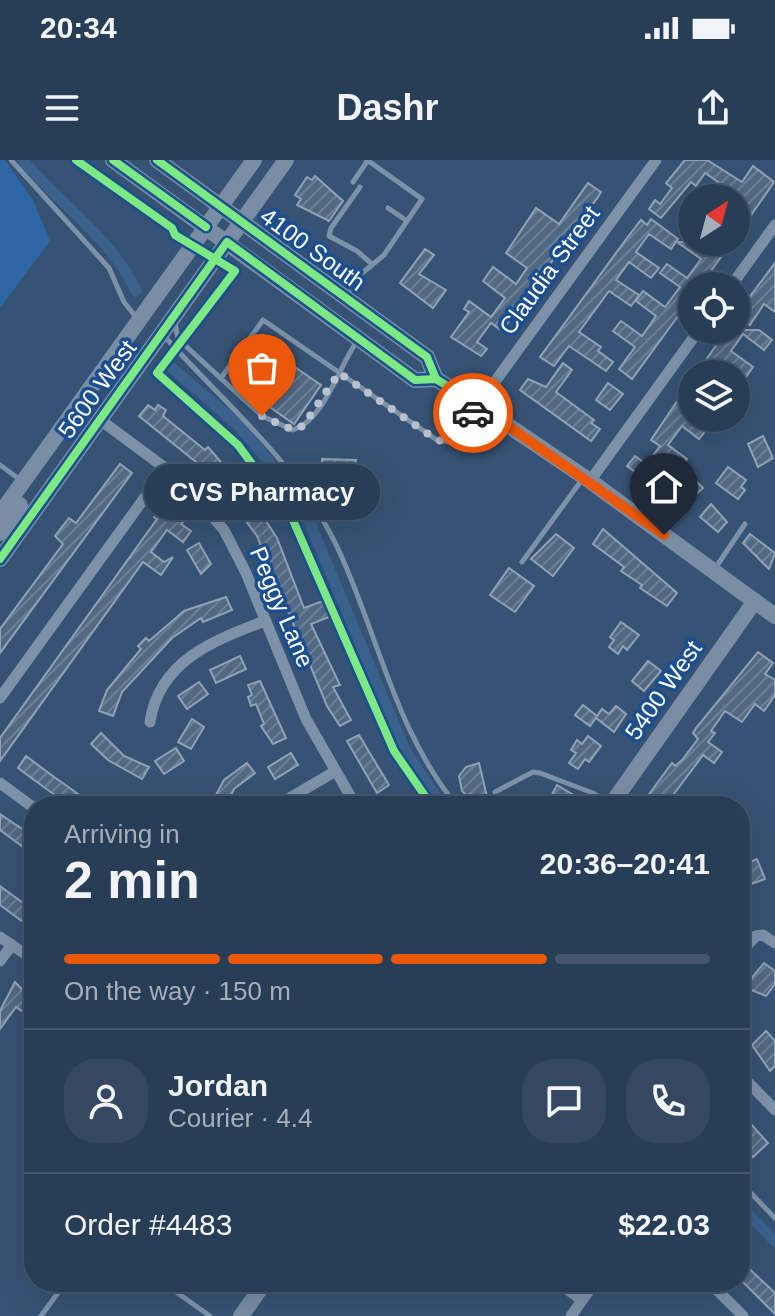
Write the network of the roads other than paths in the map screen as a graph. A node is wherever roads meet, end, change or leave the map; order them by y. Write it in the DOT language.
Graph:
graph roads {
  1 [pos="11,160"];
  2 [pos="113,160"];
  3 [pos="157,160"];
  4 [pos="254,160"];
  5 [pos="286,160"];
  6 [pos="368,160"];
  7 [pos="656,160"];
  8 [pos="353,182"];
  9 [pos="360,187"];
  10 [pos="221,207"];
  11 [pos="388,208"];
  12 [pos="407,221"];
  13 [pos="242,222"];
  14 [pos="775,225"];
  15 [pos="206,227"];
  16 [pos="227,242"];
  17 [pos="372,264"];
  18 [pos="741,272"];
  19 [pos="345,297"];
  20 [pos="173,316"];
  21 [pos="140,320"];
  22 [pos="161,333"];
  23 [pos="358,338"];
  24 [pos="688,344"];
  25 [pos="339,373"];
  26 [pos="221,378"];
  27 [pos="436,379"];
  28 [pos="478,405"];
  29 [pos="99,419"];
  30 [pos="0,465"];
  31 [pos="166,468"];
  32 [pos="587,479"];
  33 [pos="23,482"];
  34 [pos="0,514"];
  35 [pos="745,524"];
  36 [pos="0,533"];
  37 [pos="0,559"];
  38 [pos="522,562"];
  39 [pos="713,571"];
  40 [pos="755,601"];
  41 [pos="775,616"];
  42 [pos="265,621"];
  43 [pos="0,698"];
  44 [pos="150,722"];
  45 [pos="334,772"];
  46 [pos="0,783"];
  47 [pos="495,792"];
  48 [pos="293,796"];
  49 [pos="350,796"];
  50 [pos="450,796"];
  51 [pos="597,796"];
  52 [pos="616,796"];
  53 [pos="24,801"];
  54 [pos="0,937"];
  55 [pos="750,940"];
  56 [pos="775,943"];
  57 [pos="12,945"];
  58 [pos="24,953"];
  59 [pos="0,961"];
  60 [pos="750,1084"];
  61 [pos="775,1110"];
  62 [pos="750,1192"];
  63 [pos="775,1218"];
  64 [pos="59,1292"];
  65 [pos="176,1292"];
  66 [pos="258,1292"];
  67 [pos="571,1292"];
  68 [pos="588,1292"];
  69 [pos="719,1292"];
  70 [pos="582,1300"];
  71 [pos="41,1316"];
  72 [pos="210,1316"];
  73 [pos="241,1316"];
  74 [pos="571,1316"];
  75 [pos="743,1316"];
  1 -- 21 [label="lane"];
  2 -- 15 [label="main road, 4100 South"];
  3 -- 10 [label="main road, 4100 South"];
  4 -- 10 [label="main road, 5600 West"];
  5 -- 13 [label="main road, 5600 West"];
  6 -- 8 [label="lane"];
  6 -- 12 [label="lane"];
  7 -- 28 [label="street, Claudia Street"];
  9 -- 17 [label="lane"];
  10 -- 13 [label="main road, 4100 South"];
  10 -- 15 [label="main road, 5600 West"];
  11 -- 12 [label="lane"];
  12 -- 17 [label="lane"];
  13 -- 16 [label="main road, 5600 West"];
  13 -- 19 [label="main road, 4100 South"];
  14 -- 18 [label="street"];
  15 -- 16 [label="main road, 4100 South"];
  15 -- 21 [label="main road, 5600 West"];
  16 -- 20 [label="main road, 5600 West"];
  16 -- 23 [label="main road, 4100 South"];
  17 -- 19 [label="lane"];
  19 -- 27 [label="main road, 4100 South"];
  20 -- 22 [label="main road, 5600 West"];
  20 -- 26 [label="lane"];
  21 -- 33 [label="main road, 5600 West"];
  22 -- 29 [label="main road, 5600 West"];
  22 -- 50 [label="lane"];
  23 -- 25 [label="lane"];
  23 -- 27 [label="main road, 4100 South"];
  24 -- 32 [label="street"];
  25 -- 26 [label="lane"];
  25 -- 26 [label="lane"];
  25 -- 28 [label="lane"];
  27 -- 28 [label="main road, 4100 South"];
  28 -- 32 [label="main road, 4100 South"];
  29 -- 31 [label="street, Peggy Lane"];
  29 -- 37 [label="main road, 5600 West"];
  30 -- 33 [label="lane"];
  31 -- 42 [label="street, Peggy Lane"];
  31 -- 43 [label="street"];
  32 -- 38 [label="lane"];
  32 -- 39 [label="main road, 4100 South"];
  33 -- 34 [label="main road, 5600 West"];
  33 -- 36 [label="main road"];
  35 -- 39 [label="lane"];
  39 -- 40 [label="main road, 4100 South"];
  40 -- 41 [label="main road, 4100 South"];
  40 -- 52 [label="main road, 5400 West"];
  42 -- 44 [label="street"];
  42 -- 45 [label="street, Peggy Lane"];
  45 -- 48 [label="street"];
  45 -- 49 [label="street, Peggy Lane"];
  46 -- 53 [label="street"];
  47 -- 51 [label="lane"];
  54 -- 57 [label="street"];
  55 -- 56 [label="street"];
  57 -- 58 [label="street"];
  57 -- 59 [label="street"];
  60 -- 61 [label="street"];
  62 -- 63 [label="lane"];
  64 -- 71 [label="lane"];
  65 -- 72 [label="lane"];
  66 -- 73 [label="main road"];
  67 -- 70 [label="street"];
  68 -- 70 [label="street"];
  69 -- 75 [label="street"];
  70 -- 74 [label="street"];
}
